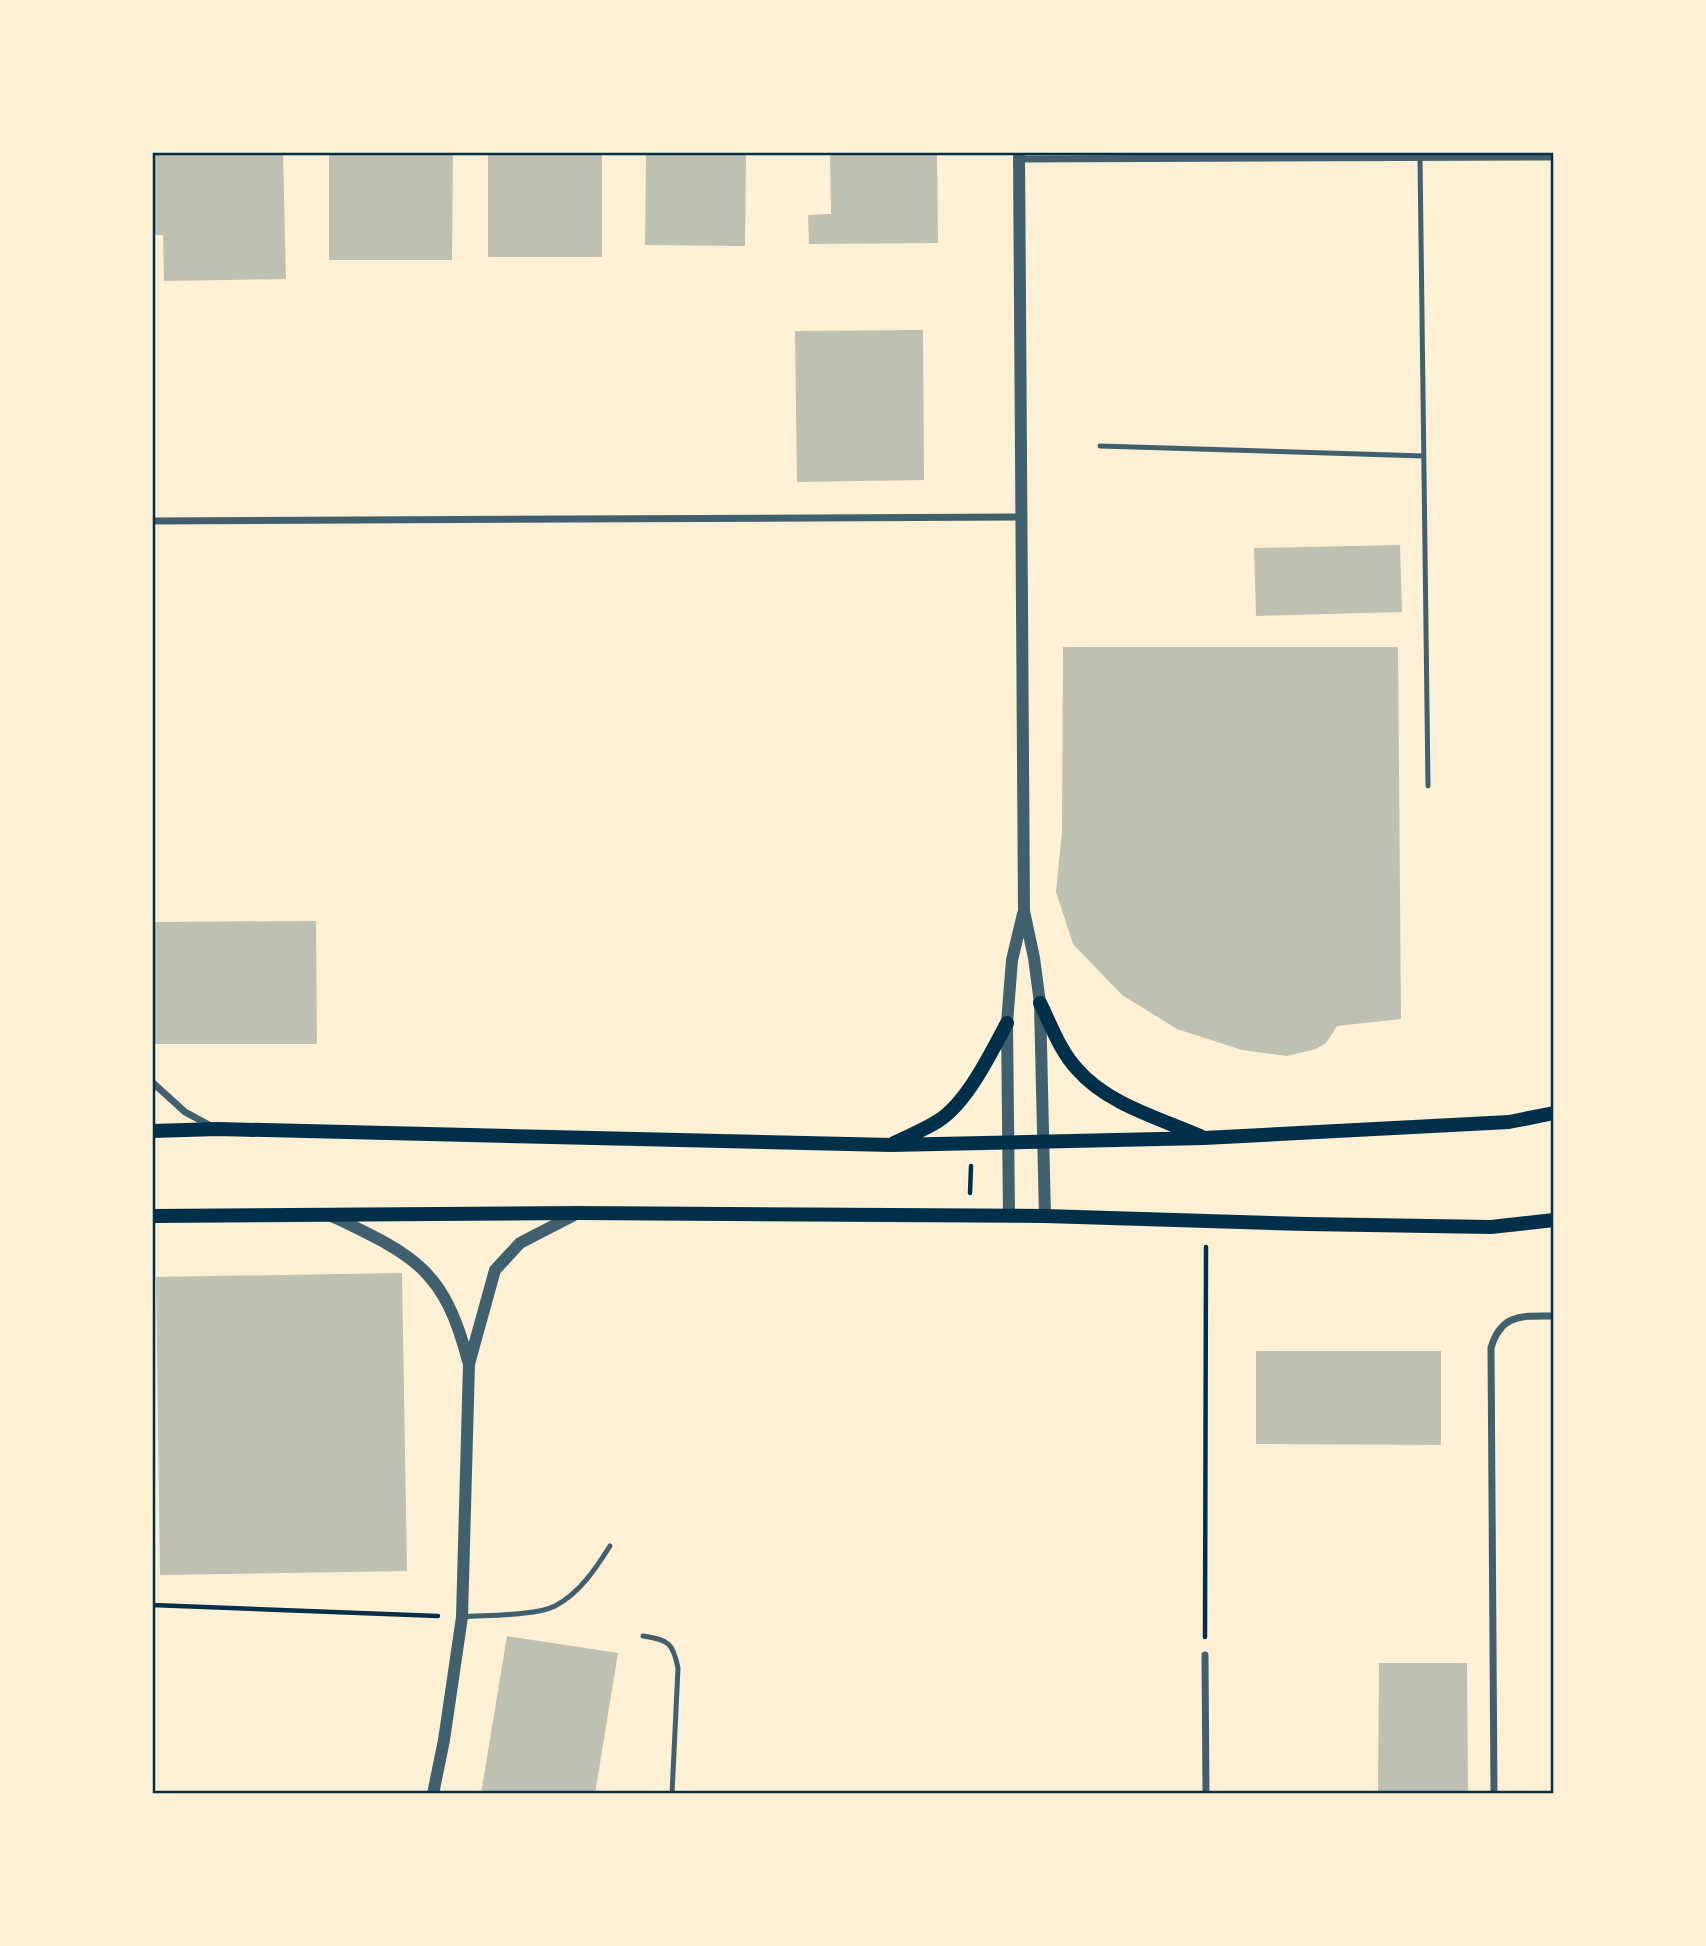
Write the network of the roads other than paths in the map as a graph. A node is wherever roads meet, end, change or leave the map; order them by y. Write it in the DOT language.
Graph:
graph roads {
  1 [pos="1280,155"];
  2 [pos="1019,156"];
  3 [pos="1554,157"];
  4 [pos="1420,158"];
  5 [pos="1100,446"];
  6 [pos="1424,456"];
  7 [pos="1021,517"];
  8 [pos="152,521"];
  9 [pos="1428,786"];
  10 [pos="1024,911"];
  11 [pos="1040,1003"];
  12 [pos="1007,1023"];
  13 [pos="152,1082"];
  14 [pos="1554,1113"];
  15 [pos="218,1129"];
  16 [pos="152,1131"];
  17 [pos="1204,1138"];
  18 [pos="1010,1142"];
  19 [pos="1042,1142"];
  20 [pos="891,1145"];
  21 [pos="578,1213"];
  22 [pos="152,1216"];
  23 [pos="332,1216"];
  24 [pos="1009,1216"];
  25 [pos="1045,1216"];
  26 [pos="1554,1220"];
  27 [pos="1554,1316"];
  28 [pos="469,1364"];
  29 [pos="610,1546"];
  30 [pos="462,1617"];
  31 [pos="643,1636"];
  32 [pos="1205,1655"];
  33 [pos="433,1794"];
  34 [pos="672,1794"];
  35 [pos="1206,1794"];
  36 [pos="1494,1794"];
  1 -- 2 [label="street"];
  1 -- 4 [label="street"];
  2 -- 7 [label="street"];
  3 -- 4 [label="street"];
  4 -- 6 [label="lane"];
  5 -- 6 [label="lane"];
  6 -- 9 [label="lane"];
  7 -- 8 [label="street"];
  7 -- 10 [label="street"];
  10 -- 11 [label="street"];
  10 -- 12 [label="street"];
  11 -- 17 [label="main road"];
  11 -- 19 [label="street"];
  12 -- 18 [label="street"];
  12 -- 20 [label="main road"];
  13 -- 15 [label="street"];
  14 -- 17 [label="main road"];
  15 -- 16 [label="main road"];
  15 -- 20 [label="main road"];
  17 -- 19 [label="main road"];
  18 -- 19 [label="main road"];
  18 -- 20 [label="main road"];
  18 -- 24 [label="street"];
  19 -- 25 [label="street"];
  21 -- 23 [label="main road"];
  21 -- 24 [label="main road"];
  21 -- 28 [label="street"];
  22 -- 23 [label="main road"];
  23 -- 28 [label="street"];
  24 -- 25 [label="main road"];
  25 -- 26 [label="main road"];
  27 -- 36 [label="street"];
  28 -- 30 [label="street"];
  29 -- 30 [label="lane"];
  30 -- 33 [label="street"];
  31 -- 34 [label="lane"];
  32 -- 35 [label="street"];
}
